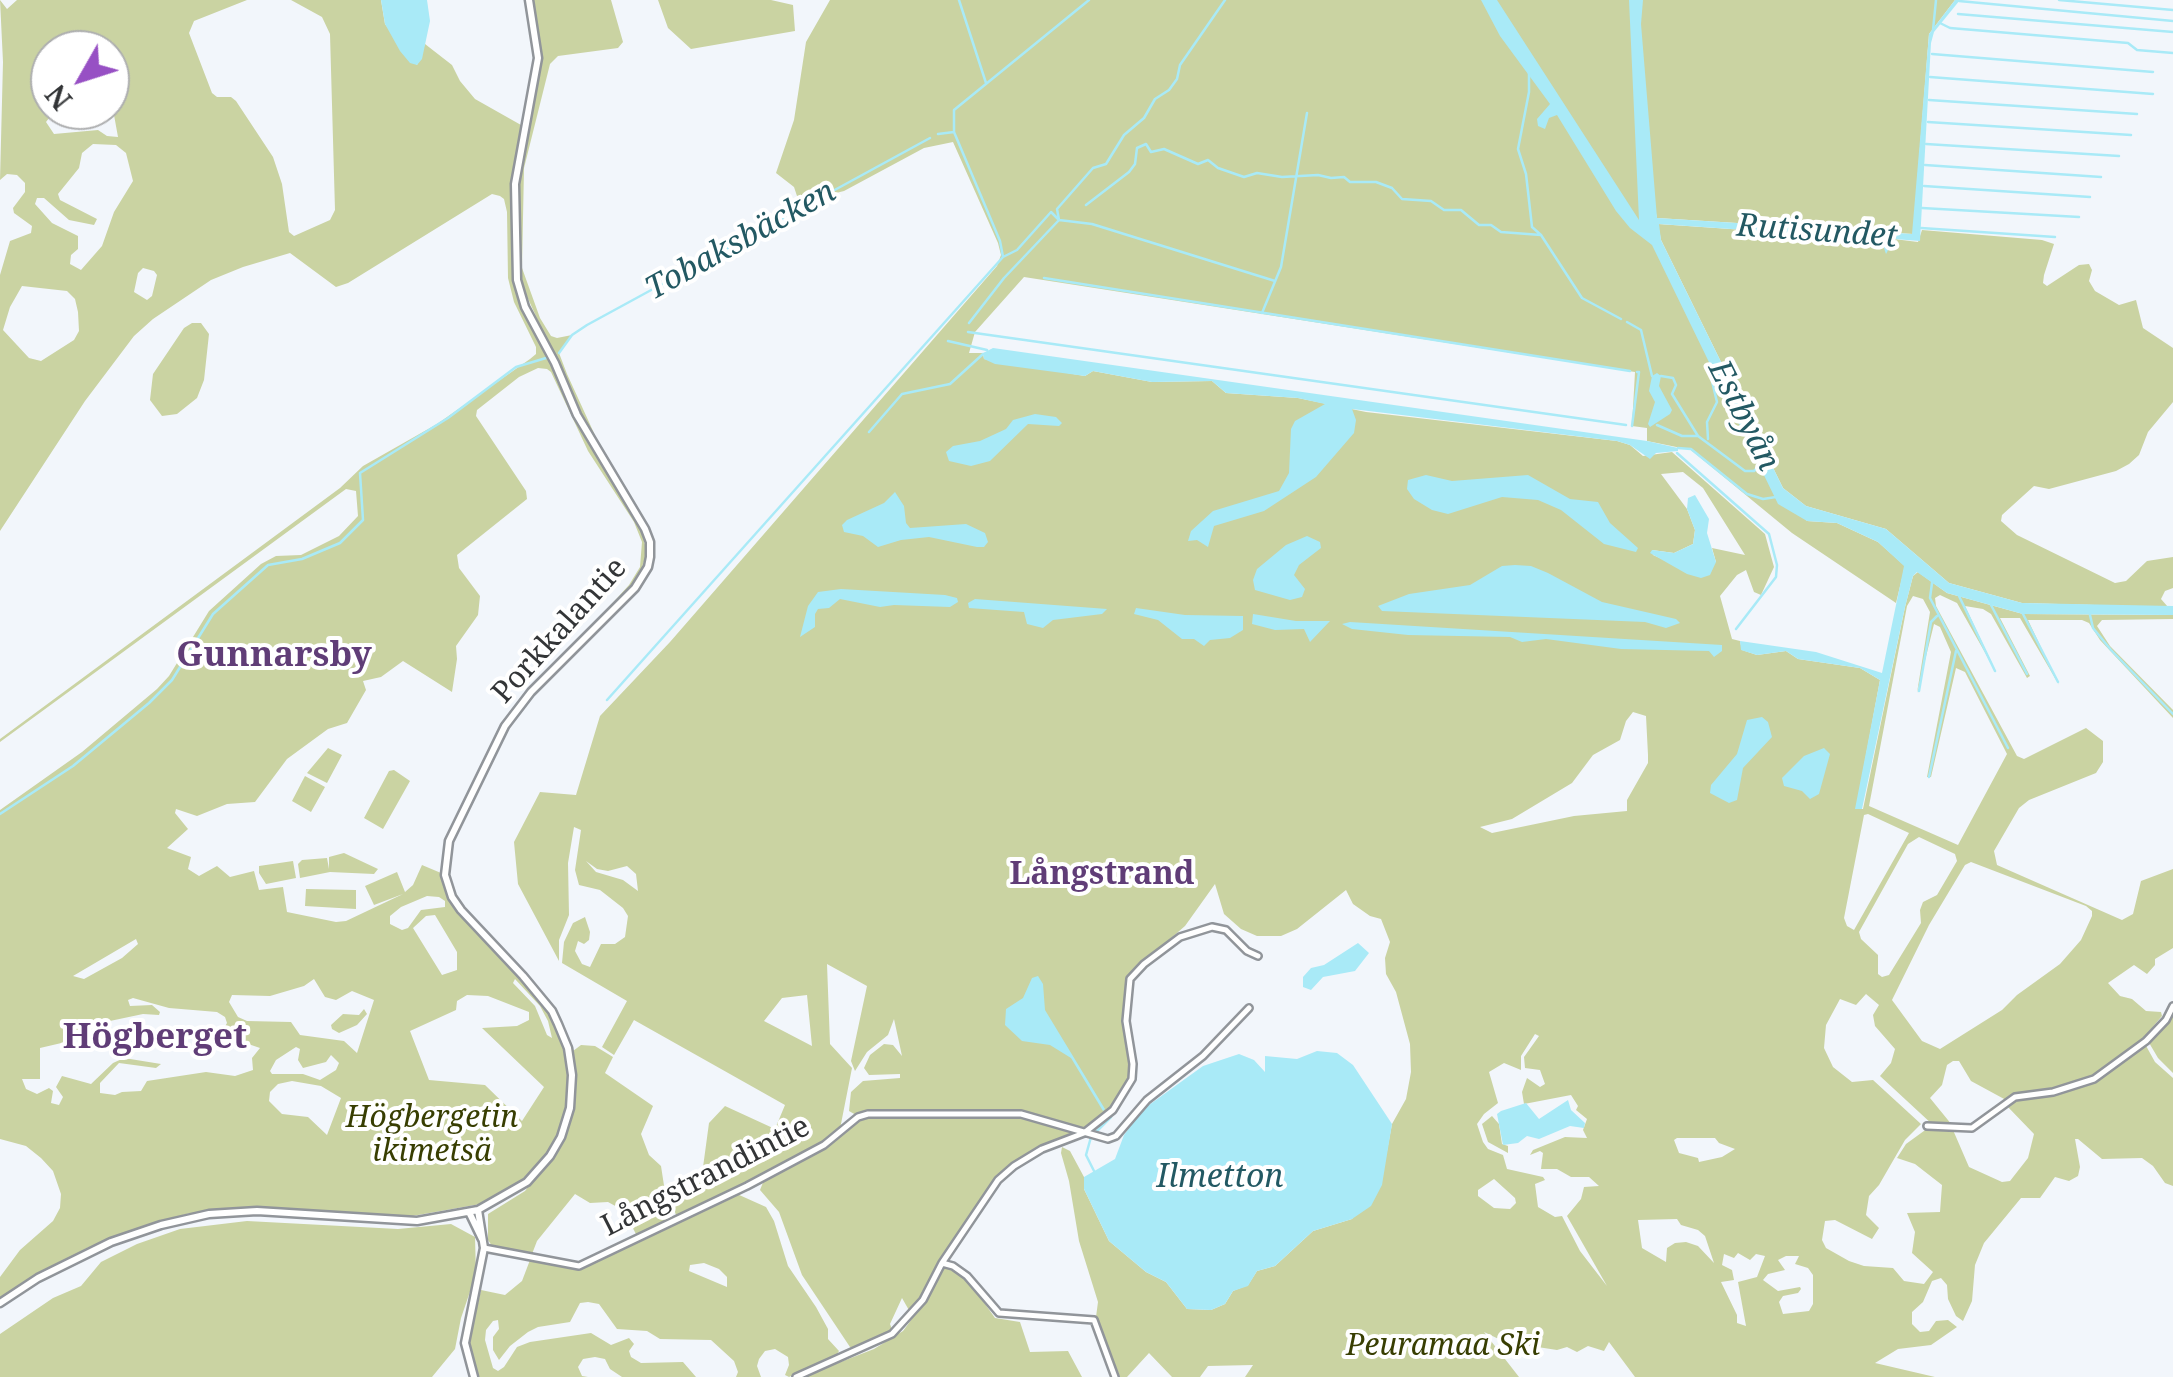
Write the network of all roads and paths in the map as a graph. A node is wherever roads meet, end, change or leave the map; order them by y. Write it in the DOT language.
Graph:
graph roads {
  1 [pos="529,0"];
  2 [pos="1258,956"];
  3 [pos="2173,1006"];
  4 [pos="1249,1008"];
  5 [pos="1927,1126"];
  6 [pos="1084,1133"];
  7 [pos="478,1210"];
  8 [pos="468,1212"];
  9 [pos="483,1244"];
  10 [pos="942,1264"];
  11 [pos="0,1303"];
  12 [pos="474,1377"];
  13 [pos="796,1377"];
  14 [pos="1115,1377"];
  1 -- 7 [label="street, Porkkalantie"];
  2 -- 6 [label="street"];
  3 -- 5 [label="street"];
  4 -- 6 [label="street, Långstrandintie"];
  6 -- 9 [label="street, Långstrandintie"];
  6 -- 10 [label="street"];
  7 -- 8 [label="street, Porkkalantie"];
  7 -- 9 [label="street"];
  8 -- 9 [label="street"];
  8 -- 11 [label="street, Porkkalantie"];
  9 -- 12 [label="street"];
  10 -- 13 [label="street"];
  10 -- 14 [label="street"];
}
